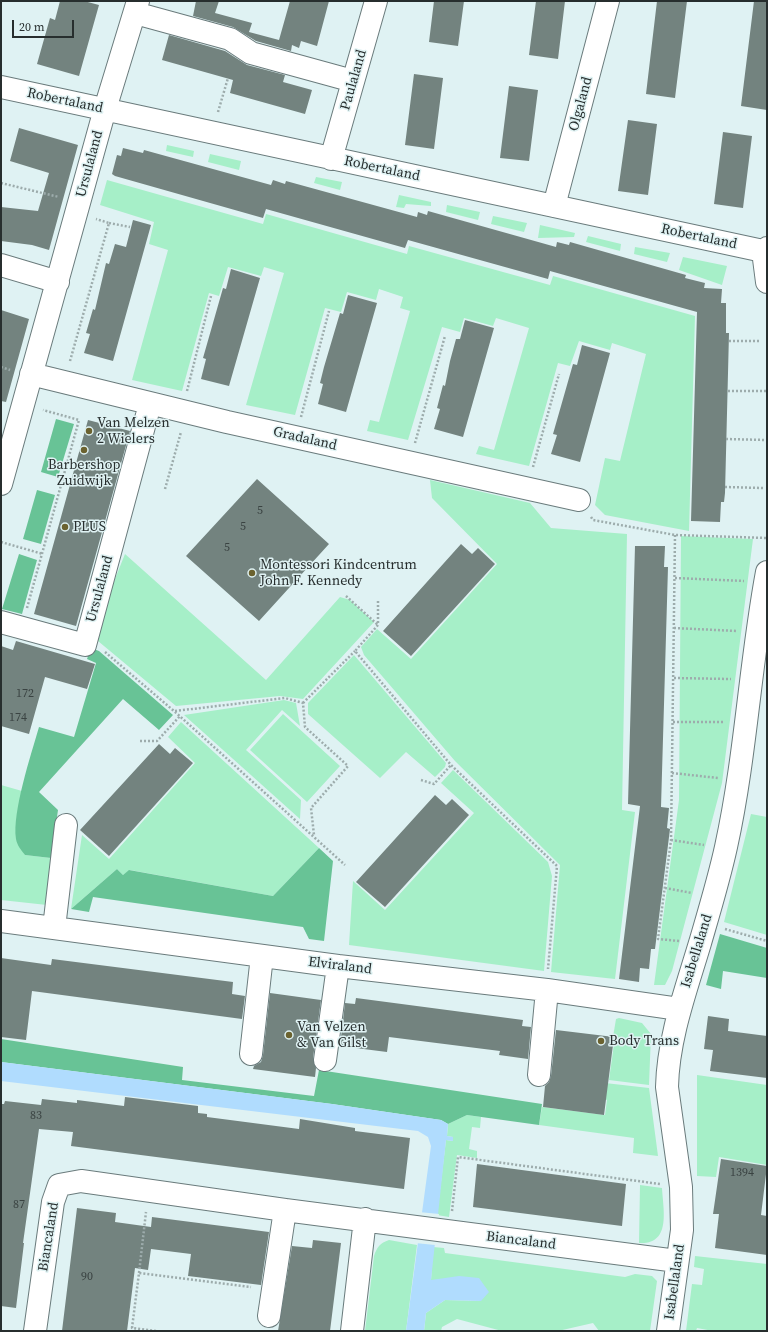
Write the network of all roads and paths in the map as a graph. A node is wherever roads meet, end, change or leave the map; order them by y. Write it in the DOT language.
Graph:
graph roads {
  1 [pos="376,1"];
  2 [pos="608,1"];
  3 [pos="136,7"];
  4 [pos="228,78"];
  5 [pos="353,82"];
  6 [pos="1,87"];
  7 [pos="105,109"];
  8 [pos="213,133"];
  9 [pos="331,158"];
  10 [pos="1,183"];
  11 [pos="554,206"];
  12 [pos="78,208"];
  13 [pos="109,223"];
  14 [pos="130,228"];
  15 [pos="765,250"];
  16 [pos="1,264"];
  17 [pos="58,282"];
  18 [pos="767,282"];
  19 [pos="211,296"];
  20 [pos="328,311"];
  21 [pos="445,336"];
  22 [pos="729,341"];
  23 [pos="758,341"];
  24 [pos="31,374"];
  25 [pos="559,374"];
  26 [pos="64,383"];
  27 [pos="766,390"];
  28 [pos="728,391"];
  29 [pos="23,404"];
  30 [pos="150,404"];
  31 [pos="186,404"];
  32 [pos="296,438"];
  33 [pos="726,439"];
  34 [pos="767,440"];
  35 [pos="5,453"];
  36 [pos="410,464"];
  37 [pos="1,484"];
  38 [pos="725,487"];
  39 [pos="763,488"];
  40 [pos="165,489"];
  41 [pos="527,489"];
  42 [pos="579,500"];
  43 [pos="675,535"];
  44 [pos="767,538"];
  45 [pos="1,542"];
  46 [pos="43,554"];
  47 [pos="766,577"];
  48 [pos="675,578"];
  49 [pos="346,596"];
  50 [pos="378,601"];
  51 [pos="1,622"];
  52 [pos="378,625"];
  53 [pos="22,628"];
  54 [pos="674,628"];
  55 [pos="758,632"];
  56 [pos="84,645"];
  57 [pos="355,650"];
  58 [pos="674,678"];
  59 [pos="751,680"];
  60 [pos="303,703"];
  61 [pos="174,711"];
  62 [pos="180,716"];
  63 [pos="673,722"];
  64 [pos="746,722"];
  65 [pos="140,741"];
  66 [pos="451,765"];
  67 [pos="672,773"];
  68 [pos="421,780"];
  69 [pos="738,780"];
  70 [pos="66,824"];
  71 [pos="314,835"];
  72 [pos="671,840"];
  73 [pos="726,848"];
  74 [pos="346,865"];
  75 [pos="665,888"];
  76 [pos="713,896"];
  77 [pos="1,921"];
  78 [pos="705,923"];
  79 [pos="54,928"];
  80 [pos="658,939"];
  81 [pos="767,941"];
  82 [pos="262,956"];
  83 [pos="338,966"];
  84 [pos="547,990"];
  85 [pos="679,1009"];
  86 [pos="251,1054"];
  87 [pos="325,1060"];
  88 [pos="539,1075"];
  89 [pos="681,1187"];
  90 [pos="149,1191"];
  91 [pos="285,1210"];
  92 [pos="365,1219"];
  93 [pos="448,1231"];
  94 [pos="677,1261"];
  95 [pos="139,1273"];
  96 [pos="273,1289"];
  97 [pos="269,1316"];
  98 [pos="131,1330"];
  99 [pos="35,1331"];
  100 [pos="156,1331"];
  101 [pos="352,1331"];
  102 [pos="668,1331"];
  1 -- 5 [label="street, Paulaland"];
  2 -- 11 [label="street, Olgaland"];
  3 -- 5 [label="street"];
  3 -- 7 [label="street, Ursulaland"];
  4 -- 8 [label="path"];
  5 -- 9 [label="street, Paulaland"];
  6 -- 7 [label="street, Robertaland"];
  7 -- 8 [label="street, Robertaland"];
  7 -- 12 [label="street, Ursulaland"];
  8 -- 9 [label="street, Robertaland"];
  9 -- 11 [label="street, Robertaland"];
  10 -- 12 [label="path"];
  11 -- 15 [label="street, Robertaland"];
  12 -- 13 [label="path"];
  12 -- 17 [label="street, Ursulaland"];
  13 -- 14 [label="path"];
  13 -- 26 [label="path"];
  15 -- 18 [label="street"];
  16 -- 17 [label="street"];
  17 -- 24 [label="street, Ursulaland"];
  19 -- 31 [label="path"];
  20 -- 32 [label="path"];
  21 -- 36 [label="path"];
  22 -- 23 [label="path"];
  24 -- 26 [label="street, Gradaland"];
  24 -- 29 [label="street, Ursulaland"];
  25 -- 41 [label="path"];
  26 -- 30 [label="street, Gradaland"];
  27 -- 28 [label="path"];
  29 -- 35 [label="street, Ursulaland"];
  29 -- 46 [label="path"];
  30 -- 31 [label="street, Gradaland"];
  30 -- 56 [label="street, Ursulaland"];
  31 -- 32 [label="street, Gradaland"];
  31 -- 40 [label="path"];
  32 -- 36 [label="street, Gradaland"];
  33 -- 34 [label="path"];
  35 -- 37 [label="street, Ursulaland"];
  36 -- 41 [label="street, Gradaland"];
  38 -- 39 [label="path"];
  41 -- 42 [label="street, Gradaland"];
  42 -- 43 [label="path"];
  43 -- 44 [label="path"];
  43 -- 48 [label="path"];
  45 -- 46 [label="path"];
  46 -- 53 [label="path"];
  47 -- 48 [label="path"];
  47 -- 55 [label="street, Isabellaland"];
  48 -- 54 [label="path"];
  49 -- 52 [label="path"];
  50 -- 52 [label="path"];
  51 -- 53 [label="street"];
  52 -- 57 [label="path"];
  53 -- 56 [label="street"];
  54 -- 55 [label="path"];
  54 -- 58 [label="path"];
  55 -- 59 [label="street, Isabellaland"];
  56 -- 61 [label="path"];
  57 -- 60 [label="path"];
  57 -- 66 [label="path"];
  58 -- 59 [label="path"];
  58 -- 63 [label="path"];
  59 -- 64 [label="street, Isabellaland"];
  60 -- 61 [label="path"];
  60 -- 71 [label="path"];
  61 -- 62 [label="path"];
  62 -- 65 [label="path"];
  62 -- 71 [label="path"];
  63 -- 64 [label="path"];
  63 -- 67 [label="path"];
  64 -- 69 [label="street, Isabellaland"];
  66 -- 68 [label="path"];
  66 -- 84 [label="path"];
  67 -- 69 [label="path"];
  67 -- 72 [label="path"];
  69 -- 73 [label="street, Isabellaland"];
  70 -- 79 [label="street"];
  71 -- 74 [label="path"];
  72 -- 73 [label="path"];
  72 -- 75 [label="path"];
  73 -- 76 [label="street, Isabellaland"];
  75 -- 76 [label="path"];
  75 -- 80 [label="path"];
  76 -- 78 [label="street, Isabellaland"];
  77 -- 79 [label="street, Elviraland"];
  78 -- 81 [label="path"];
  78 -- 85 [label="street, Isabellaland"];
  79 -- 82 [label="street, Elviraland"];
  82 -- 83 [label="street, Elviraland"];
  82 -- 86 [label="street"];
  83 -- 84 [label="street, Elviraland"];
  83 -- 87 [label="street"];
  84 -- 85 [label="street, Elviraland"];
  84 -- 88 [label="street"];
  85 -- 89 [label="street, Isabellaland"];
  89 -- 93 [label="path"];
  89 -- 94 [label="street, Isabellaland"];
  90 -- 91 [label="street, Biancaland"];
  90 -- 95 [label="path"];
  90 -- 99 [label="street, Biancaland"];
  91 -- 92 [label="street, Biancaland"];
  91 -- 96 [label="street"];
  92 -- 93 [label="street, Biancaland"];
  92 -- 101 [label="street"];
  93 -- 94 [label="street, Biancaland"];
  94 -- 102 [label="street, Isabellaland"];
  95 -- 96 [label="path"];
  95 -- 98 [label="path"];
  96 -- 97 [label="street"];
  98 -- 100 [label="path"];
}
